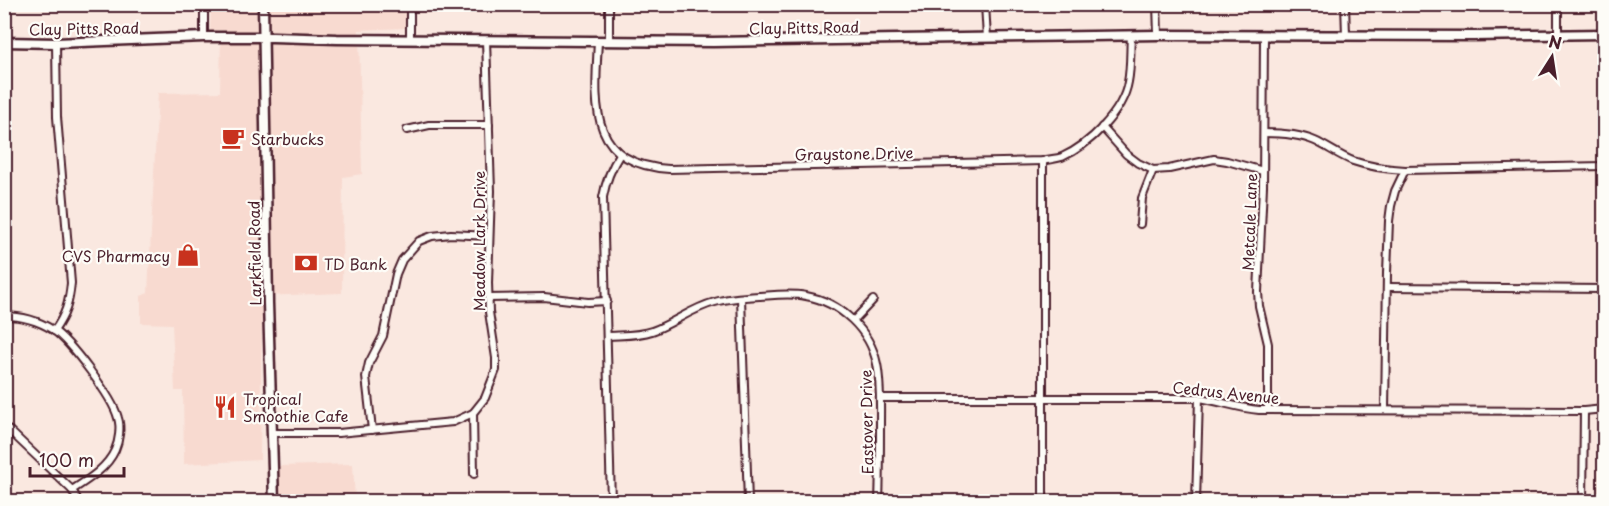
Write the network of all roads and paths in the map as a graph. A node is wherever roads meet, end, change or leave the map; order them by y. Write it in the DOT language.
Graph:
graph roads {
  1 [pos="204,4"];
  2 [pos="263,4"];
  3 [pos="410,4"];
  4 [pos="609,4"];
  5 [pos="985,4"];
  6 [pos="1157,4"];
  7 [pos="1345,4"];
  8 [pos="1558,4"];
  9 [pos="1558,34"];
  10 [pos="1605,34"];
  11 [pos="1158,35"];
  12 [pos="1346,35"];
  13 [pos="1131,36"];
  14 [pos="1264,36"];
  15 [pos="204,37"];
  16 [pos="264,37"];
  17 [pos="987,38"];
  18 [pos="410,39"];
  19 [pos="486,40"];
  20 [pos="598,41"];
  21 [pos="609,41"];
  22 [pos="4,42"];
  23 [pos="56,44"];
  24 [pos="489,125"];
  25 [pos="1102,128"];
  26 [pos="407,130"];
  27 [pos="1264,134"];
  28 [pos="620,154"];
  29 [pos="1043,161"];
  30 [pos="1605,166"];
  31 [pos="1153,170"];
  32 [pos="1405,170"];
  33 [pos="1263,171"];
  34 [pos="1140,224"];
  35 [pos="489,236"];
  36 [pos="1388,287"];
  37 [pos="1605,289"];
  38 [pos="741,297"];
  39 [pos="488,298"];
  40 [pos="873,300"];
  41 [pos="606,301"];
  42 [pos="4,316"];
  43 [pos="854,320"];
  44 [pos="54,331"];
  45 [pos="607,336"];
  46 [pos="880,398"];
  47 [pos="1043,398"];
  48 [pos="1199,398"];
  49 [pos="1268,409"];
  50 [pos="1605,409"];
  51 [pos="1385,410"];
  52 [pos="1584,411"];
  53 [pos="473,413"];
  54 [pos="4,428"];
  55 [pos="372,430"];
  56 [pos="273,433"];
  57 [pos="474,474"];
  58 [pos="72,490"];
  59 [pos="78,501"];
  60 [pos="274,501"];
  61 [pos="611,501"];
  62 [pos="748,501"];
  63 [pos="879,501"];
  64 [pos="1043,501"];
  65 [pos="1196,501"];
  66 [pos="1583,501"];
  1 -- 15 [label="street"];
  2 -- 16 [label="street, Larkfield Road"];
  3 -- 18 [label="street"];
  4 -- 21 [label="street"];
  5 -- 17 [label="street"];
  6 -- 11 [label="street"];
  7 -- 12 [label="street"];
  8 -- 9 [label="street"];
  9 -- 10 [label="street, Clay Pitts Road"];
  9 -- 12 [label="street, Clay Pitts Road"];
  11 -- 13 [label="street, Clay Pitts Road"];
  11 -- 14 [label="street, Clay Pitts Road"];
  12 -- 14 [label="street, Clay Pitts Road"];
  13 -- 17 [label="street, Clay Pitts Road"];
  13 -- 25 [label="street, Graystone Drive"];
  14 -- 27 [label="street, Metcale Lane"];
  15 -- 16 [label="street, Clay Pitts Road"];
  15 -- 23 [label="street, Clay Pitts Road"];
  16 -- 18 [label="street, Clay Pitts Road"];
  16 -- 56 [label="street, Larkfield Road"];
  17 -- 21 [label="street, Clay Pitts Road"];
  18 -- 19 [label="street, Clay Pitts Road"];
  19 -- 20 [label="street, Clay Pitts Road"];
  19 -- 24 [label="street, Meadow Lark Drive"];
  20 -- 21 [label="street, Clay Pitts Road"];
  20 -- 28 [label="street"];
  22 -- 23 [label="street, Clay Pitts Road"];
  23 -- 44 [label="street"];
  24 -- 26 [label="street"];
  24 -- 35 [label="street, Meadow Lark Drive"];
  25 -- 29 [label="street, Graystone Drive"];
  25 -- 31 [label="street"];
  27 -- 32 [label="street"];
  27 -- 33 [label="street, Metcale Lane"];
  28 -- 29 [label="street, Graystone Drive"];
  28 -- 41 [label="street"];
  29 -- 47 [label="street"];
  30 -- 32 [label="street"];
  31 -- 33 [label="street"];
  31 -- 34 [label="street"];
  32 -- 36 [label="street"];
  33 -- 49 [label="street, Metcale Lane"];
  35 -- 39 [label="street, Meadow Lark Drive"];
  35 -- 55 [label="street"];
  36 -- 37 [label="street"];
  36 -- 51 [label="street"];
  38 -- 43 [label="street, Eastover Drive"];
  38 -- 45 [label="street, Eastover Drive"];
  38 -- 62 [label="street"];
  39 -- 41 [label="street"];
  39 -- 53 [label="street, Meadow Lark Drive"];
  40 -- 43 [label="street"];
  41 -- 45 [label="street"];
  42 -- 44 [label="street"];
  43 -- 46 [label="street, Eastover Drive"];
  44 -- 58 [label="street"];
  45 -- 61 [label="street"];
  46 -- 47 [label="street, Cedrus Avenue"];
  46 -- 63 [label="street, Eastover Drive"];
  47 -- 48 [label="street, Cedrus Avenue"];
  47 -- 64 [label="street"];
  48 -- 49 [label="street, Cedrus Avenue"];
  48 -- 65 [label="street"];
  49 -- 51 [label="street, Cedrus Avenue"];
  50 -- 52 [label="street, Cedrus Avenue"];
  51 -- 52 [label="street, Cedrus Avenue"];
  52 -- 66 [label="street"];
  53 -- 55 [label="street"];
  53 -- 57 [label="street"];
  54 -- 58 [label="street"];
  55 -- 56 [label="street"];
  56 -- 60 [label="street, Larkfield Road"];
  58 -- 59 [label="street"];
}
